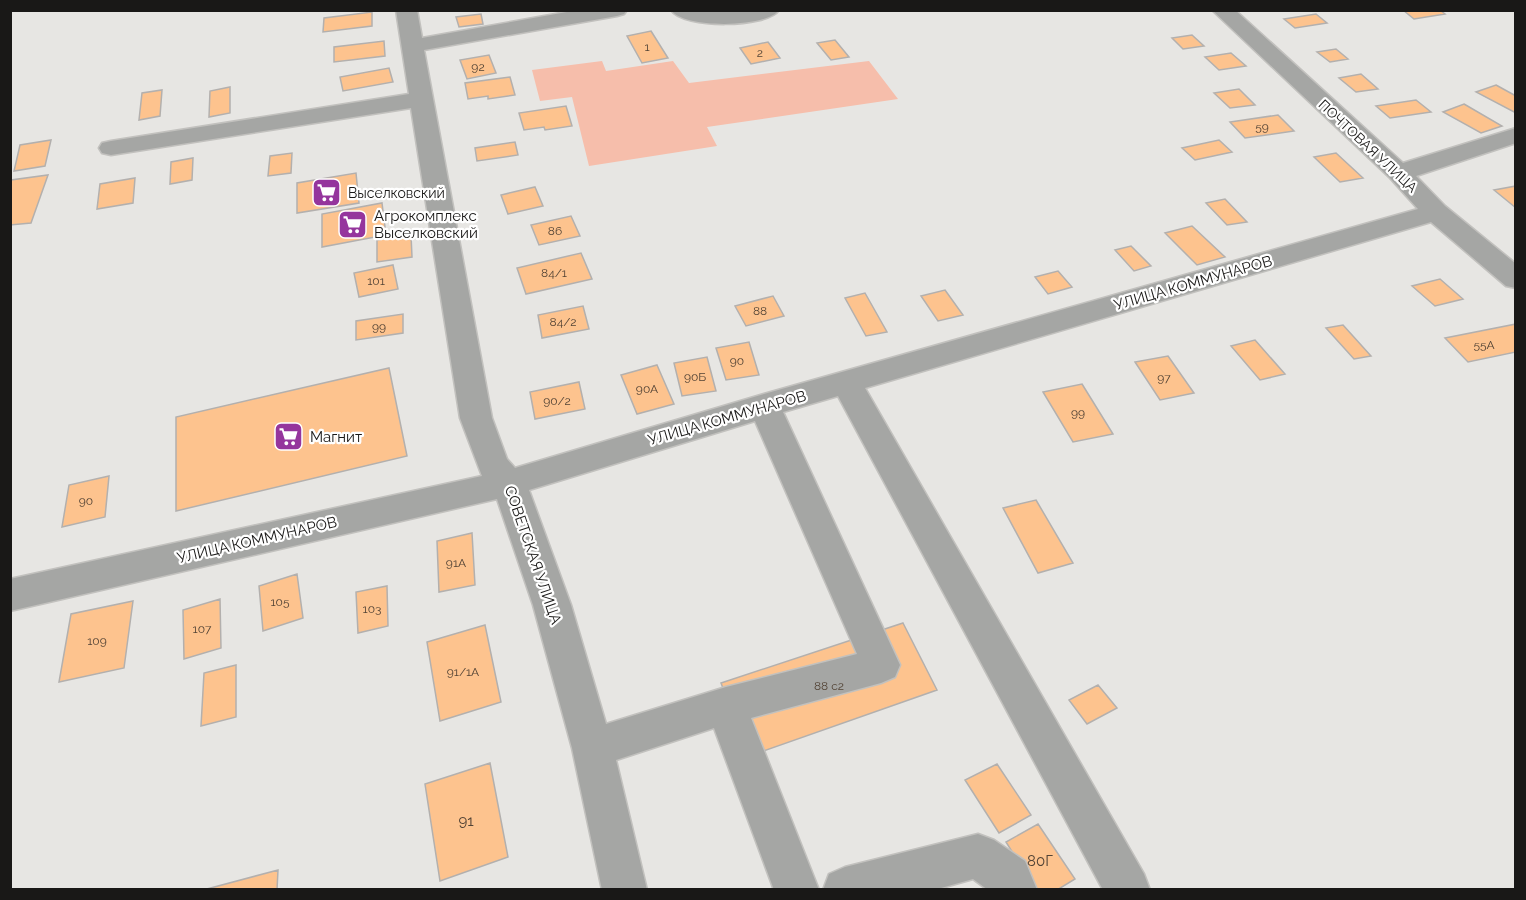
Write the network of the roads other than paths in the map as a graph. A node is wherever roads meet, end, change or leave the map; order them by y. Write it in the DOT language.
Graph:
graph roads {
  1 [pos="406,10"];
  2 [pos="617,10"];
  3 [pos="681,10"];
  4 [pos="769,10"];
  5 [pos="1222,10"];
  6 [pos="411,46"];
  7 [pos="421,99"];
  8 [pos="1515,135"];
  9 [pos="111,148"];
  10 [pos="1399,173"];
  11 [pos="1436,212"];
  12 [pos="1515,279"];
  13 [pos="847,384"];
  14 [pos="764,406"];
  15 [pos="509,483"];
  16 [pos="10,596"];
  17 [pos="726,706"];
  18 [pos="593,748"];
  19 [pos="625,890"];
  20 [pos="797,890"];
  21 [pos="845,890"];
  22 [pos="1016,890"];
  23 [pos="1128,890"];
  1 -- 6 [label="street, СОВЕТСКАЯ УЛИЦА"];
  2 -- 6 [label="street"];
  3 -- 4 [label="street"];
  5 -- 10 [label="street, ПОЧТОВАЯ УЛИЦА"];
  6 -- 7 [label="street, СОВЕТСКАЯ УЛИЦА"];
  7 -- 9 [label="street"];
  7 -- 15 [label="street, СОВЕТСКАЯ УЛИЦА"];
  8 -- 10 [label="street"];
  10 -- 11 [label="street, ПОЧТОВАЯ УЛИЦА"];
  11 -- 12 [label="street, ПОЧТОВАЯ УЛИЦА"];
  11 -- 13 [label="street, УЛИЦА КОММУНАРОВ"];
  13 -- 14 [label="street, УЛИЦА КОММУНАРОВ"];
  13 -- 23 [label="street"];
  14 -- 15 [label="street, УЛИЦА КОММУНАРОВ"];
  14 -- 17 [label="street"];
  15 -- 16 [label="street, УЛИЦА КОММУНАРОВ"];
  15 -- 18 [label="street, СОВЕТСКАЯ УЛИЦА"];
  17 -- 18 [label="street"];
  17 -- 20 [label="street"];
  18 -- 19 [label="street, СОВЕТСКАЯ УЛИЦА"];
  21 -- 22 [label="street"];
}
